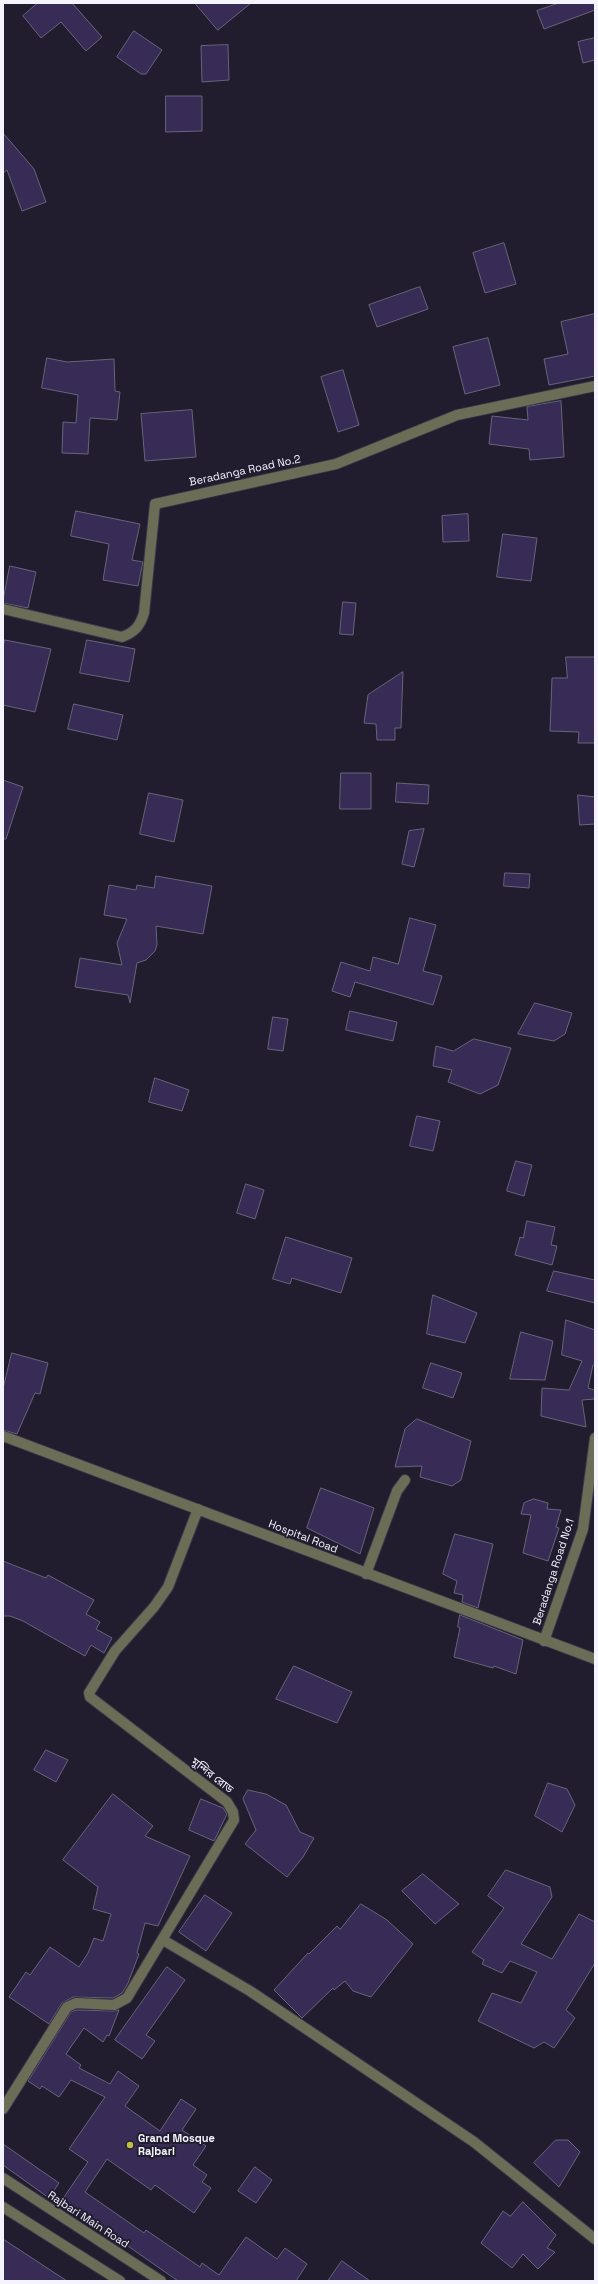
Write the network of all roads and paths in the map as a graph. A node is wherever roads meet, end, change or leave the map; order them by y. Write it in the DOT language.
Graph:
graph roads {
  1 [pos="595,386"];
  2 [pos="3,609"];
  3 [pos="3,1436"];
  4 [pos="595,1438"];
  5 [pos="405,1480"];
  6 [pos="198,1509"];
  7 [pos="366,1574"];
  8 [pos="544,1641"];
  9 [pos="595,1659"];
  10 [pos="163,1940"];
  11 [pos="3,2109"];
  12 [pos="3,2178"];
  13 [pos="3,2207"];
  14 [pos="595,2239"];
  15 [pos="120,2281"];
  16 [pos="161,2281"];
  1 -- 2 [label="street, Beradanga Road No.2"];
  3 -- 6 [label="street, Hospital Road"];
  4 -- 8 [label="street, Beradanga Road No.1"];
  5 -- 7 [label="street"];
  6 -- 7 [label="street, Hospital Road"];
  6 -- 10 [label="street, মুন্দির রোড"];
  7 -- 8 [label="street, Hospital Road"];
  8 -- 9 [label="street, Hospital Road"];
  10 -- 11 [label="street, মুন্দির রোড"];
  10 -- 14 [label="street"];
  12 -- 16 [label="street, Rajbari Main Road"];
  13 -- 15 [label="street"];
}
